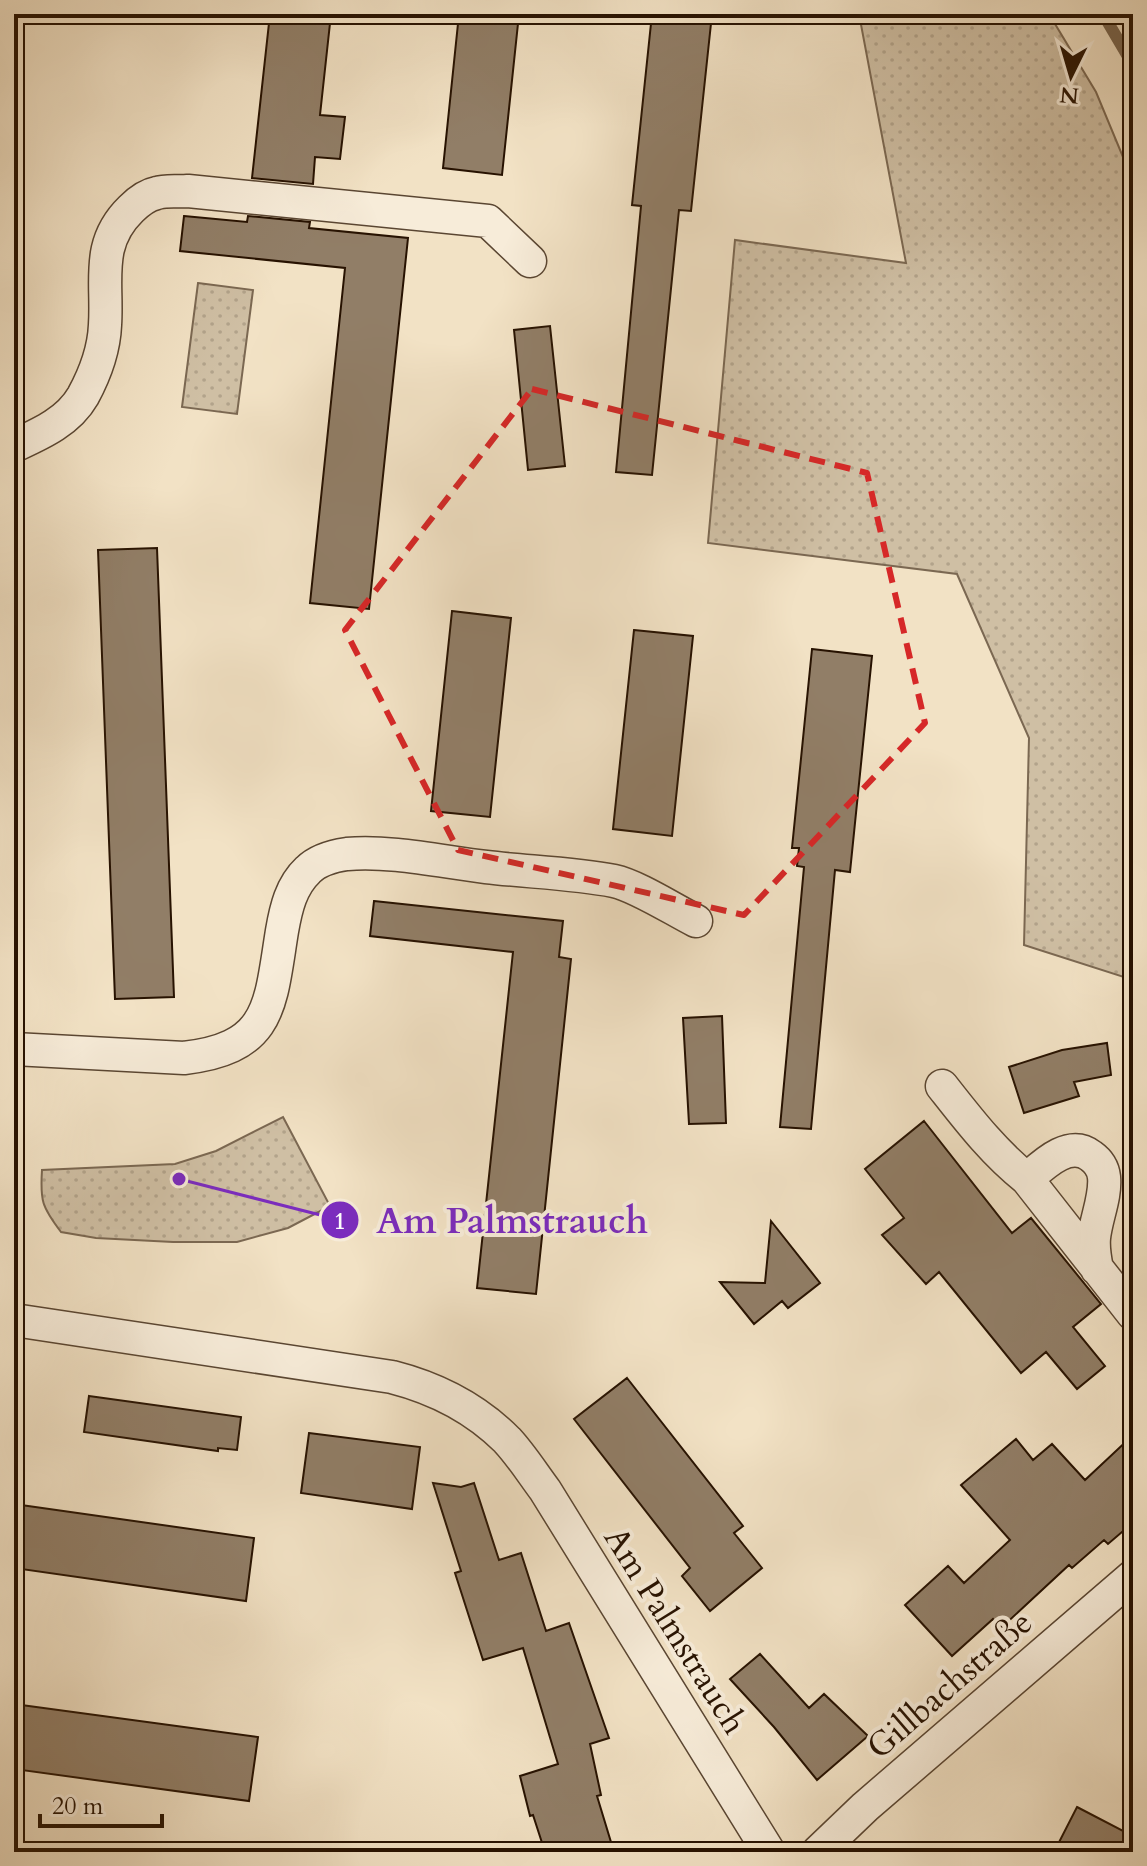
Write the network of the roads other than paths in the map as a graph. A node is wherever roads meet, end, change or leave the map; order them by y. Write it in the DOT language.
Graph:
graph roads {
  1 [pos="530,261"];
  2 [pos="14,446"];
  3 [pos="696,921"];
  4 [pos="14,1049"];
  5 [pos="942,1086"];
  6 [pos="1027,1179"];
  7 [pos="1097,1269"];
  8 [pos="1133,1314"];
  9 [pos="14,1320"];
  10 [pos="1133,1576"];
  11 [pos="769,1852"];
  12 [pos="818,1852"];
  1 -- 2 [label="street"];
  3 -- 4 [label="street"];
  5 -- 6 [label="street"];
  6 -- 7 [label="street"];
  6 -- 7 [label="street"];
  7 -- 8 [label="street"];
  9 -- 11 [label="street, Am Palmstrauch"];
  10 -- 12 [label="street, Gillbachstraße"];
}
